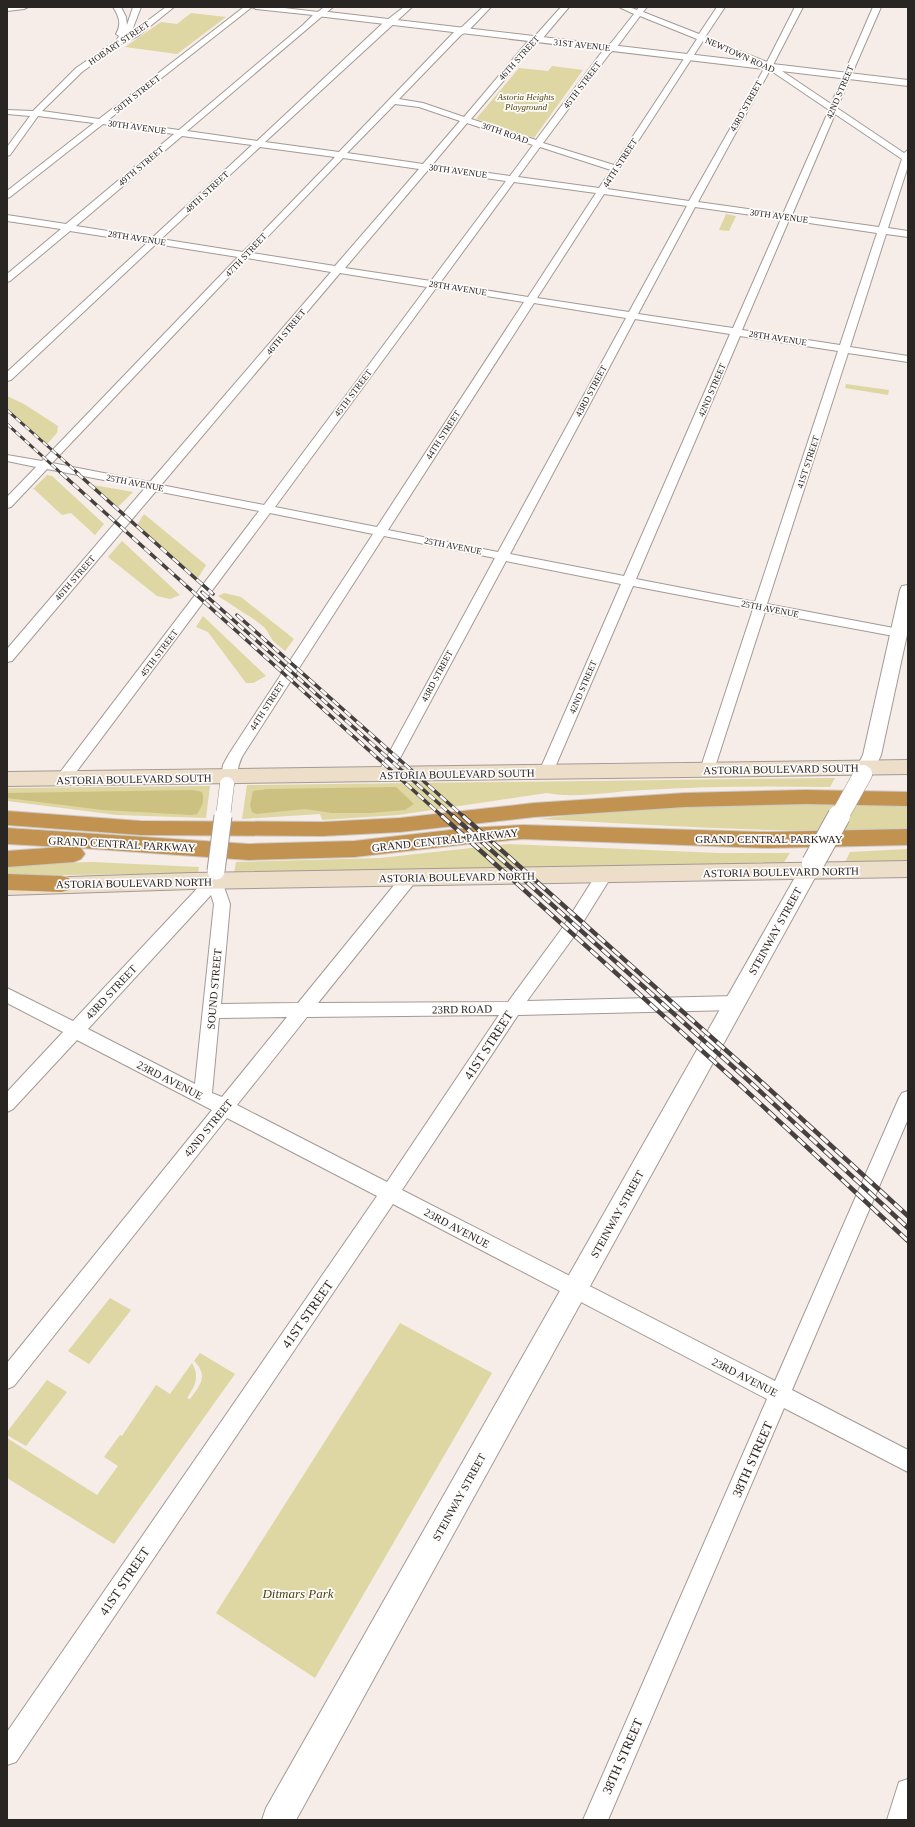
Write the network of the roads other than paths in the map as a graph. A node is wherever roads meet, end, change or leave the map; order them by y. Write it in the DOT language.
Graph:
graph roads {
  1 [pos="24,7"];
  2 [pos="117,7"];
  3 [pos="137,7"];
  4 [pos="170,7"];
  5 [pos="248,7"];
  6 [pos="256,7"];
  7 [pos="329,7"];
  8 [pos="408,7"];
  9 [pos="487,7"];
  10 [pos="565,7"];
  11 [pos="623,7"];
  12 [pos="721,7"];
  13 [pos="799,7"];
  14 [pos="877,7"];
  15 [pos="7,9"];
  16 [pos="641,10"];
  17 [pos="320,14"];
  18 [pos="390,22"];
  19 [pos="462,31"];
  20 [pos="702,38"];
  21 [pos="535,39"];
  22 [pos="114,44"];
  23 [pos="611,48"];
  24 [pos="688,57"];
  25 [pos="769,66"];
  26 [pos="848,76"];
  27 [pos="908,83"];
  28 [pos="394,101"];
  29 [pos="834,108"];
  30 [pos="7,112"];
  31 [pos="36,114"];
  32 [pos="466,120"];
  33 [pos="100,122"];
  34 [pos="180,133"];
  35 [pos="259,144"];
  36 [pos="538,144"];
  37 [pos="7,153"];
  38 [pos="340,155"];
  39 [pos="908,156"];
  40 [pos="426,167"];
  41 [pos="616,169"];
  42 [pos="512,179"];
  43 [pos="601,192"];
  44 [pos="7,195"];
  45 [pos="692,204"];
  46 [pos="786,217"];
  47 [pos="7,218"];
  48 [pos="68,227"];
  49 [pos="883,230"];
  50 [pos="908,234"];
  51 [pos="155,241"];
  52 [pos="246,255"];
  53 [pos="339,269"];
  54 [pos="7,279"];
  55 [pos="434,284"];
  56 [pos="531,299"];
  57 [pos="632,315"];
  58 [pos="737,332"];
  59 [pos="845,349"];
  60 [pos="908,359"];
  61 [pos="7,378"];
  62 [pos="7,458"];
  63 [pos="45,465"];
  64 [pos="154,487"];
  65 [pos="7,504"];
  66 [pos="267,509"];
  67 [pos="381,532"];
  68 [pos="502,555"];
  69 [pos="629,580"];
  70 [pos="908,590"];
  71 [pos="761,607"];
  72 [pos="898,633"];
  73 [pos="7,658"];
  74 [pos="908,767"];
  75 [pos="7,768"];
  76 [pos="707,770"];
  77 [pos="865,771"];
  78 [pos="546,772"];
  79 [pos="384,775"];
  80 [pos="7,779"];
  81 [pos="63,779"];
  82 [pos="228,781"];
  83 [pos="908,799"];
  84 [pos="7,808"];
  85 [pos="7,818"];
  86 [pos="216,828"];
  87 [pos="7,836"];
  88 [pos="908,837"];
  89 [pos="249,852"];
  90 [pos="7,859"];
  91 [pos="811,867"];
  92 [pos="908,869"];
  93 [pos="605,874"];
  94 [pos="215,876"];
  95 [pos="410,878"];
  96 [pos="7,882"];
  97 [pos="61,884"];
  98 [pos="7,887"];
  99 [pos="7,995"];
  100 [pos="735,1003"];
  101 [pos="512,1008"];
  102 [pos="303,1010"];
  103 [pos="212,1011"];
  104 [pos="75,1031"];
  105 [pos="203,1097"];
  106 [pos="908,1098"];
  107 [pos="7,1104"];
  108 [pos="224,1108"];
  109 [pos="390,1194"];
  110 [pos="575,1290"];
  111 [pos="7,1379"];
  112 [pos="780,1395"];
  113 [pos="908,1461"];
  114 [pos="7,1753"];
  115 [pos="908,1791"];
  116 [pos="278,1820"];
  117 [pos="595,1820"];
  118 [pos="899,1820"];
  1 -- 15 [label="street"];
  2 -- 22 [label="street"];
  3 -- 22 [label="street"];
  4 -- 22 [label="street, HOBART STREET"];
  5 -- 33 [label="street, 50TH STREET"];
  6 -- 17 [label="street, 31ST AVENUE"];
  7 -- 17 [label="street, 49TH STREET"];
  8 -- 18 [label="street, 48TH STREET"];
  9 -- 19 [label="street, 47TH STREET"];
  10 -- 21 [label="street, 46TH STREET"];
  11 -- 16 [label="street, NEWTOWN ROAD"];
  12 -- 20 [label="street, 44TH STREET"];
  13 -- 25 [label="street, 43RD STREET"];
  14 -- 26 [label="street, 42ND STREET"];
  16 -- 20 [label="street, NEWTOWN ROAD"];
  16 -- 23 [label="street, 45TH STREET"];
  17 -- 18 [label="street, 31ST AVENUE"];
  17 -- 34 [label="street, 49TH STREET"];
  18 -- 19 [label="street, 31ST AVENUE"];
  18 -- 35 [label="street, 48TH STREET"];
  19 -- 21 [label="street, 31ST AVENUE"];
  19 -- 28 [label="street, 47TH STREET"];
  20 -- 24 [label="street, 44TH STREET"];
  20 -- 25 [label="street, NEWTOWN ROAD"];
  21 -- 23 [label="street, 31ST AVENUE"];
  21 -- 32 [label="street, 46TH STREET"];
  22 -- 31 [label="street, HOBART STREET"];
  23 -- 24 [label="street, 31ST AVENUE"];
  23 -- 36 [label="street, 45TH STREET"];
  24 -- 25 [label="street, 31ST AVENUE"];
  24 -- 41 [label="street, 44TH STREET"];
  25 -- 26 [label="street, 31ST AVENUE"];
  25 -- 29 [label="street, NEWTOWN ROAD"];
  25 -- 45 [label="street, 43RD STREET"];
  26 -- 27 [label="street, 31ST AVENUE"];
  26 -- 29 [label="street, 42ND STREET"];
  28 -- 32 [label="street, 30TH ROAD"];
  28 -- 38 [label="street, 47TH STREET"];
  29 -- 39 [label="street, NEWTOWN ROAD"];
  29 -- 46 [label="street, 42ND STREET"];
  30 -- 31 [label="street, 30TH AVENUE"];
  31 -- 33 [label="street, 30TH AVENUE"];
  31 -- 37 [label="street, HOBART STREET"];
  32 -- 36 [label="street, 30TH ROAD"];
  32 -- 40 [label="street, 46TH STREET"];
  33 -- 34 [label="street, 30TH AVENUE"];
  33 -- 44 [label="street, 50TH STREET"];
  34 -- 35 [label="street, 30TH AVENUE"];
  34 -- 48 [label="street, 49TH STREET"];
  35 -- 38 [label="street, 30TH AVENUE"];
  35 -- 51 [label="street, 48TH STREET"];
  36 -- 41 [label="street, 30TH ROAD"];
  36 -- 42 [label="street, 45TH STREET"];
  38 -- 40 [label="street, 30TH AVENUE"];
  38 -- 52 [label="street, 47TH STREET"];
  39 -- 49 [label="street, 41ST STREET"];
  40 -- 42 [label="street, 30TH AVENUE"];
  40 -- 53 [label="street, 46TH STREET"];
  41 -- 43 [label="street, 44TH STREET"];
  42 -- 43 [label="street, 30TH AVENUE"];
  42 -- 55 [label="street, 45TH STREET"];
  43 -- 45 [label="street, 30TH AVENUE"];
  43 -- 56 [label="street, 44TH STREET"];
  45 -- 46 [label="street, 30TH AVENUE"];
  45 -- 57 [label="street, 43RD STREET"];
  46 -- 49 [label="street, 30TH AVENUE"];
  46 -- 58 [label="street, 42ND STREET"];
  47 -- 48 [label="street, 28TH AVENUE"];
  48 -- 51 [label="street, 28TH AVENUE"];
  48 -- 54 [label="street, 49TH STREET"];
  49 -- 50 [label="street, 30TH AVENUE"];
  49 -- 59 [label="street, 41ST STREET"];
  51 -- 52 [label="street, 28TH AVENUE"];
  51 -- 61 [label="street, 48TH STREET"];
  52 -- 53 [label="street, 28TH AVENUE"];
  52 -- 63 [label="street, 47TH STREET"];
  53 -- 55 [label="street, 28TH AVENUE"];
  53 -- 64 [label="street, 46TH STREET"];
  55 -- 56 [label="street, 28TH AVENUE"];
  55 -- 66 [label="street, 45TH STREET"];
  56 -- 57 [label="street, 28TH AVENUE"];
  56 -- 67 [label="street, 44TH STREET"];
  57 -- 58 [label="street, 28TH AVENUE"];
  57 -- 68 [label="street, 43RD STREET"];
  58 -- 59 [label="street, 28TH AVENUE"];
  58 -- 69 [label="street, 42ND STREET"];
  59 -- 60 [label="street, 28TH AVENUE"];
  59 -- 71 [label="street, 41ST STREET"];
  62 -- 63 [label="street, 25TH AVENUE"];
  63 -- 64 [label="street, 25TH AVENUE"];
  63 -- 65 [label="street, 47TH STREET"];
  64 -- 66 [label="street, 25TH AVENUE"];
  64 -- 73 [label="street, 46TH STREET"];
  66 -- 67 [label="street, 25TH AVENUE"];
  66 -- 81 [label="street, 45TH STREET"];
  67 -- 68 [label="street, 25TH AVENUE"];
  67 -- 82 [label="street, 44TH STREET"];
  68 -- 69 [label="street, 25TH AVENUE"];
  68 -- 79 [label="street, 43RD STREET"];
  69 -- 71 [label="street, 25TH AVENUE"];
  69 -- 78 [label="street, 42ND STREET"];
  70 -- 72 [label="street, STEINWAY STREET"];
  71 -- 72 [label="street, 25TH AVENUE"];
  71 -- 76 [label="street, 41ST STREET"];
  72 -- 77 [label="street, STEINWAY STREET"];
  74 -- 77 [label="main road, ASTORIA BOULEVARD SOUTH"];
  75 -- 81 [label="main road"];
  76 -- 77 [label="main road, ASTORIA BOULEVARD SOUTH"];
  76 -- 78 [label="main road, ASTORIA BOULEVARD SOUTH"];
  77 -- 91 [label="street, STEINWAY STREET, bridge"];
  78 -- 79 [label="main road, ASTORIA BOULEVARD SOUTH"];
  79 -- 82 [label="main road, ASTORIA BOULEVARD SOUTH"];
  80 -- 81 [label="main road, ASTORIA BOULEVARD SOUTH"];
  81 -- 82 [label="main road, ASTORIA BOULEVARD SOUTH"];
  82 -- 94 [label="street, 44TH STREET, bridge"];
  83 -- 86 [label="highway, GRAND CENTRAL PARKWAY"];
  84 -- 86 [label="highway"];
  85 -- 86 [label="highway, GRAND CENTRAL PARKWAY"];
  87 -- 89 [label="highway, GRAND CENTRAL PARKWAY"];
  88 -- 89 [label="highway, GRAND CENTRAL PARKWAY"];
  89 -- 90 [label="highway"];
  91 -- 92 [label="main road, ASTORIA BOULEVARD NORTH"];
  91 -- 93 [label="main road, ASTORIA BOULEVARD NORTH"];
  91 -- 100 [label="street, STEINWAY STREET"];
  93 -- 95 [label="main road, ASTORIA BOULEVARD NORTH"];
  93 -- 101 [label="street, 41ST STREET"];
  94 -- 95 [label="main road, ASTORIA BOULEVARD NORTH"];
  94 -- 97 [label="main road, ASTORIA BOULEVARD NORTH"];
  94 -- 103 [label="street, SOUND STREET"];
  94 -- 104 [label="street, 43RD STREET"];
  95 -- 102 [label="street, 42ND STREET"];
  96 -- 97 [label="highway"];
  97 -- 98 [label="main road, ASTORIA BOULEVARD NORTH"];
  99 -- 104 [label="street, 23RD AVENUE"];
  100 -- 101 [label="street, 23RD ROAD"];
  100 -- 110 [label="street, STEINWAY STREET"];
  101 -- 102 [label="street, 23RD ROAD"];
  101 -- 109 [label="street, 41ST STREET"];
  102 -- 103 [label="street, 23RD ROAD"];
  102 -- 108 [label="street, 42ND STREET"];
  103 -- 105 [label="street, SOUND STREET"];
  104 -- 105 [label="street, 23RD AVENUE"];
  104 -- 107 [label="street, 43RD STREET"];
  105 -- 108 [label="street, 23RD AVENUE"];
  106 -- 112 [label="street, 38TH STREET"];
  108 -- 109 [label="street, 23RD AVENUE"];
  108 -- 111 [label="street, 42ND STREET"];
  109 -- 110 [label="street, 23RD AVENUE"];
  109 -- 114 [label="street, 41ST STREET"];
  110 -- 112 [label="street, 23RD AVENUE"];
  110 -- 116 [label="street, STEINWAY STREET"];
  112 -- 113 [label="street, 23RD AVENUE"];
  112 -- 117 [label="street, 38TH STREET"];
  115 -- 118 [label="street"];
}
